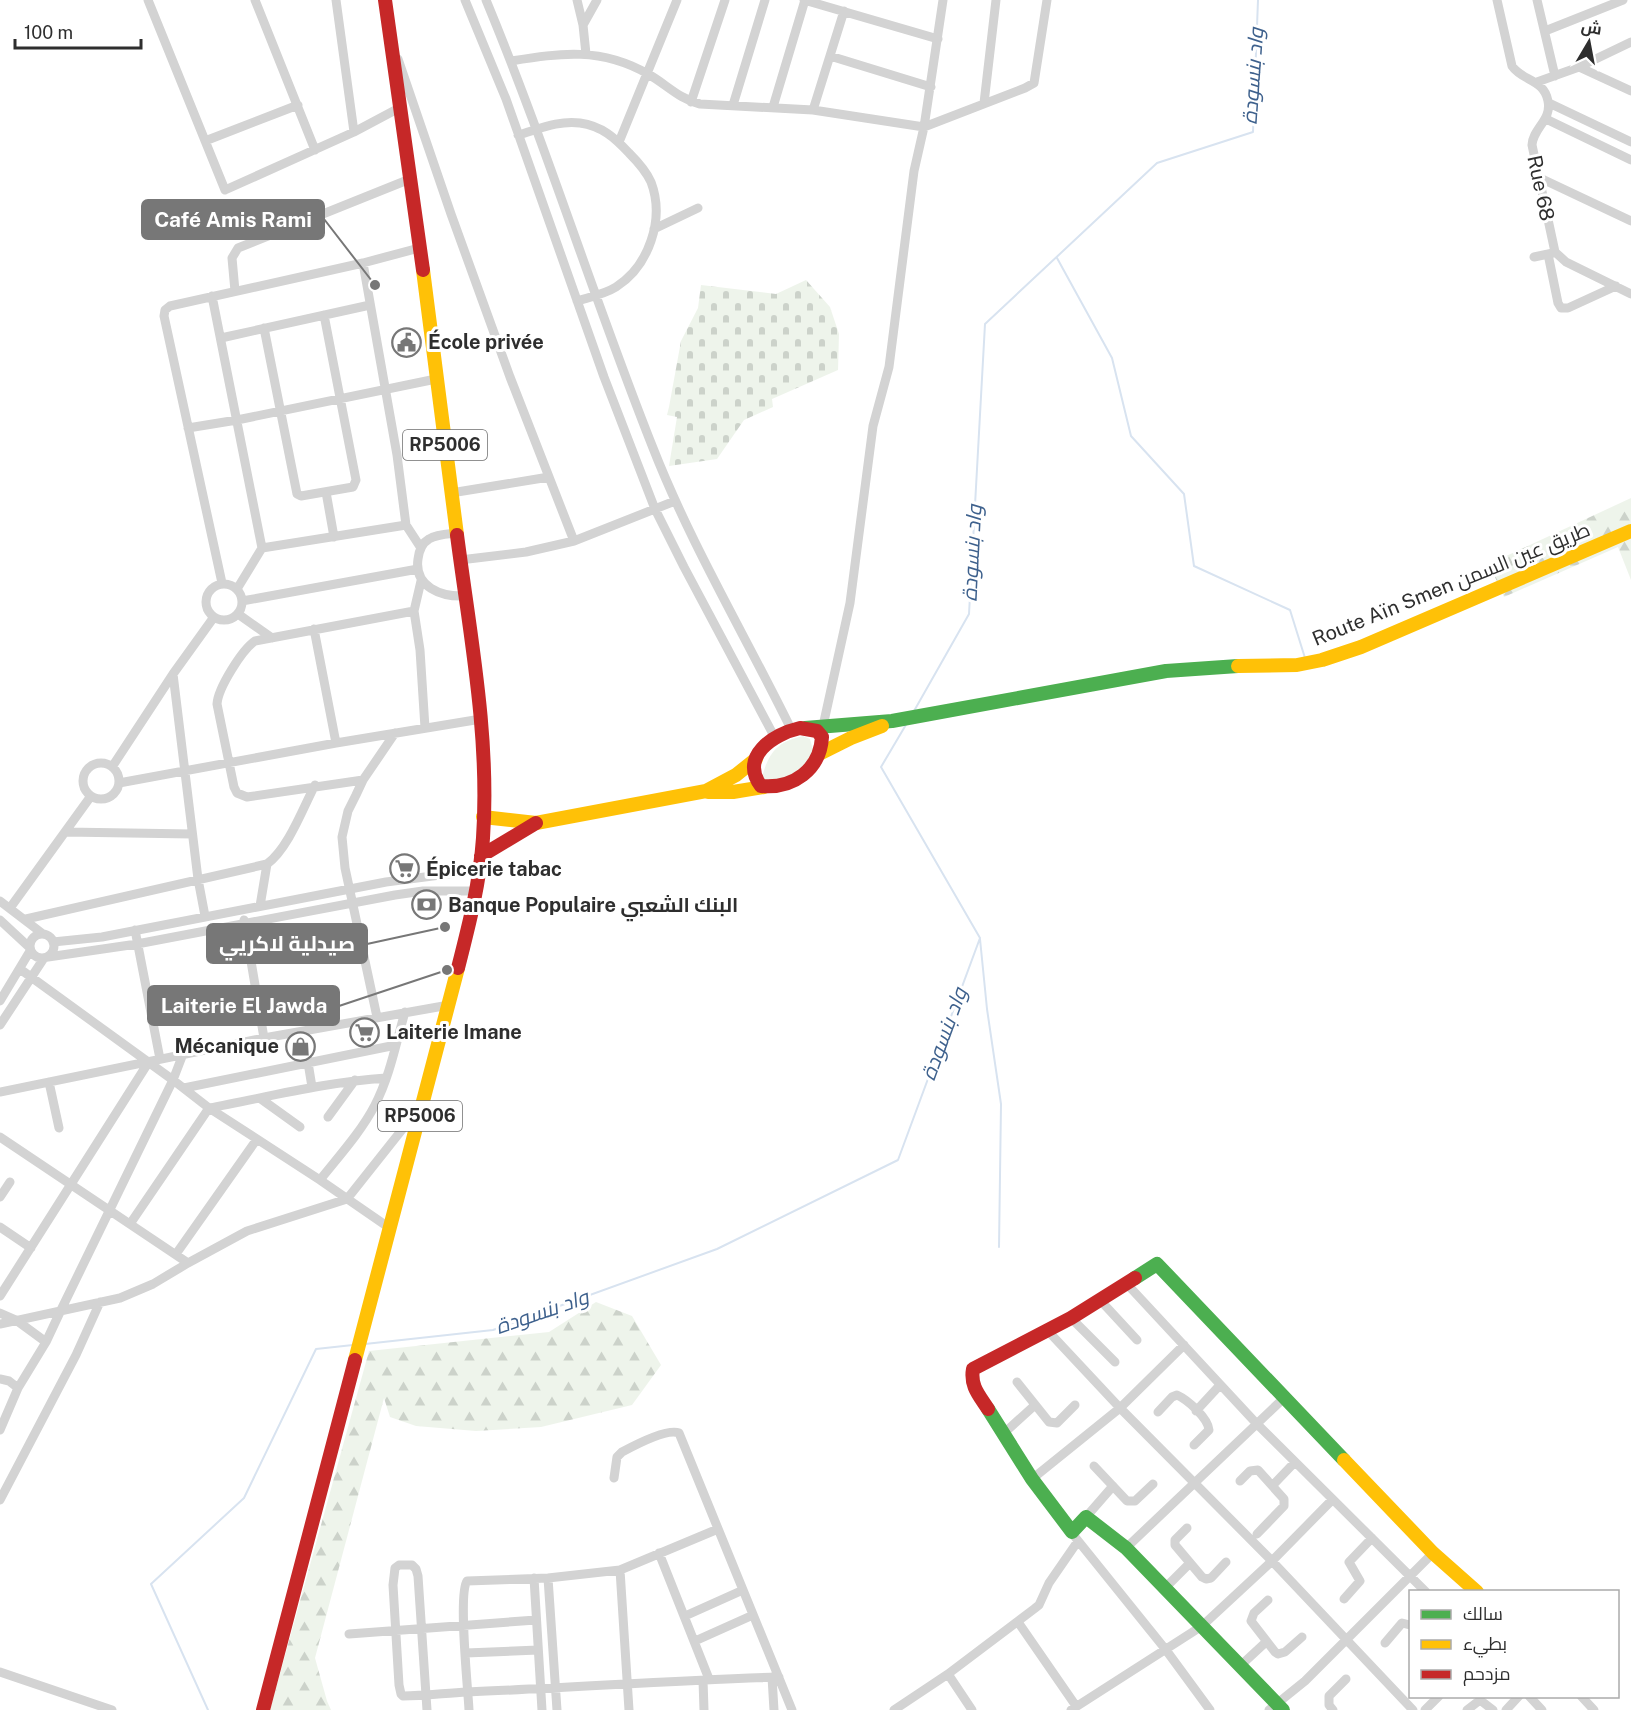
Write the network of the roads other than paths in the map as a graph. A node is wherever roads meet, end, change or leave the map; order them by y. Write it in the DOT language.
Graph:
graph roads {
  1 [pos="148,0"];
  2 [pos="255,0"];
  3 [pos="336,0"];
  4 [pos="385,0"];
  5 [pos="465,0"];
  6 [pos="486,0"];
  7 [pos="577,0"];
  8 [pos="597,0"];
  9 [pos="677,0"];
  10 [pos="725,0"];
  11 [pos="765,0"];
  12 [pos="805,0"];
  13 [pos="943,0"];
  14 [pos="996,0"];
  15 [pos="1047,0"];
  16 [pos="1497,0"];
  17 [pos="1537,0"];
  18 [pos="1623,0"];
  19 [pos="1601,4"];
  20 [pos="844,11"];
  21 [pos="584,25"];
  22 [pos="1545,31"];
  23 [pos="938,39"];
  24 [pos="391,41"];
  25 [pos="1631,42"];
  26 [pos="586,54"];
  27 [pos="830,56"];
  28 [pos="511,61"];
  29 [pos="1579,67"];
  30 [pos="647,73"];
  31 [pos="1555,76"];
  32 [pos="1537,82"];
  33 [pos="931,87"];
  34 [pos="1631,91"];
  35 [pos="691,102"];
  36 [pos="984,103"];
  37 [pos="1549,103"];
  38 [pos="298,105"];
  39 [pos="733,105"];
  40 [pos="401,107"];
  41 [pos="773,107"];
  42 [pos="813,110"];
  43 [pos="1546,119"];
  44 [pos="924,127"];
  45 [pos="537,129"];
  46 [pos="354,132"];
  47 [pos="518,135"];
  48 [pos="205,141"];
  49 [pos="619,142"];
  50 [pos="1631,142"];
  51 [pos="315,150"];
  52 [pos="1631,160"];
  53 [pos="1540,178"];
  54 [pos="410,179"];
  55 [pos="698,208"];
  56 [pos="1631,221"];
  57 [pos="654,229"];
  58 [pos="419,248"];
  59 [pos="1551,253"];
  60 [pos="1534,257"];
  61 [pos="363,263"];
  62 [pos="1616,286"];
  63 [pos="235,291"];
  64 [pos="1631,294"];
  65 [pos="597,295"];
  66 [pos="212,296"];
  67 [pos="577,301"];
  68 [pos="370,305"];
  69 [pos="324,315"];
  70 [pos="264,328"];
  71 [pos="221,338"];
  72 [pos="436,379"];
  73 [pos="385,390"];
  74 [pos="340,399"];
  75 [pos="282,411"];
  76 [pos="237,420"];
  77 [pos="188,428"];
  78 [pos="549,477"];
  79 [pos="326,492"];
  80 [pos="451,493"];
  81 [pos="675,501"];
  82 [pos="655,509"];
  83 [pos="406,525"];
  84 [pos="1631,531"];
  85 [pos="457,533"];
  86 [pos="334,537"];
  87 [pos="573,542"];
  88 [pos="262,548"];
  89 [pos="421,548"];
  90 [pos="460,560"];
  91 [pos="418,569"];
  92 [pos="422,581"];
  93 [pos="222,583"];
  94 [pos="237,589"];
  95 [pos="465,596"];
  96 [pos="242,601"];
  97 [pos="414,611"];
  98 [pos="238,614"];
  99 [pos="214,617"];
  100 [pos="314,629"];
  101 [pos="272,638"];
  102 [pos="173,674"];
  103 [pos="481,719"];
  104 [pos="892,721"];
  105 [pos="823,726"];
  106 [pos="425,728"];
  107 [pos="798,728"];
  108 [pos="395,733"];
  109 [pos="774,736"];
  110 [pos="336,743"];
  111 [pos="819,754"];
  112 [pos="756,759"];
  113 [pos="230,762"];
  114 [pos="112,767"];
  115 [pos="184,771"];
  116 [pos="363,780"];
  117 [pos="119,783"];
  118 [pos="315,785"];
  119 [pos="764,787"];
  120 [pos="706,791"];
  121 [pos="91,796"];
  122 [pos="483,817"];
  123 [pos="536,823"];
  124 [pos="66,832"];
  125 [pos="192,834"];
  126 [pos="480,863"];
  127 [pos="267,864"];
  128 [pos="198,879"];
  129 [pos="351,889"];
  130 [pos="476,891"];
  131 [pos="0,901"];
  132 [pos="354,903"];
  133 [pos="260,906"];
  134 [pos="10,908"];
  135 [pos="242,909"];
  136 [pos="205,916"];
  137 [pos="26,919"];
  138 [pos="0,920"];
  139 [pos="245,924"];
  140 [pos="135,930"];
  141 [pos="43,934"];
  142 [pos="53,942"];
  143 [pos="137,944"];
  144 [pos="30,949"];
  145 [pos="46,958"];
  146 [pos="20,969"];
  147 [pos="31,978"];
  148 [pos="0,1001"];
  149 [pos="449,1005"];
  150 [pos="405,1012"];
  151 [pos="377,1017"];
  152 [pos="0,1025"];
  153 [pos="303,1032"];
  154 [pos="264,1038"];
  155 [pos="396,1045"];
  156 [pos="183,1054"];
  157 [pos="160,1059"];
  158 [pos="147,1062"];
  159 [pos="308,1062"];
  160 [pos="386,1078"];
  161 [pos="173,1080"];
  162 [pos="355,1080"];
  163 [pos="49,1082"];
  164 [pos="312,1087"];
  165 [pos="184,1088"];
  166 [pos="0,1092"];
  167 [pos="261,1099"];
  168 [pos="424,1102"];
  169 [pos="209,1108"];
  170 [pos="328,1117"];
  171 [pos="300,1127"];
  172 [pos="59,1128"];
  173 [pos="0,1137"];
  174 [pos="257,1139"];
  175 [pos="320,1180"];
  176 [pos="10,1182"];
  177 [pos="70,1186"];
  178 [pos="0,1197"];
  179 [pos="347,1199"];
  180 [pos="109,1211"];
  181 [pos="130,1224"];
  182 [pos="0,1227"];
  183 [pos="391,1229"];
  184 [pos="31,1248"];
  185 [pos="176,1254"];
  186 [pos="188,1263"];
  187 [pos="1126,1283"];
  188 [pos="0,1296"];
  189 [pos="1100,1300"];
  190 [pos="100,1302"];
  191 [pos="61,1310"];
  192 [pos="0,1313"];
  193 [pos="1071,1318"];
  194 [pos="16,1320"];
  195 [pos="0,1324"];
  196 [pos="1048,1331"];
  197 [pos="1137,1340"];
  198 [pos="46,1342"];
  199 [pos="1184,1345"];
  200 [pos="1115,1362"];
  201 [pos="0,1379"];
  202 [pos="1017,1382"];
  203 [pos="1220,1385"];
  204 [pos="18,1388"];
  205 [pos="1284,1398"];
  206 [pos="1075,1405"];
  207 [pos="1035,1406"];
  208 [pos="1120,1408"];
  209 [pos="1196,1411"];
  210 [pos="1158,1412"];
  211 [pos="1256,1422"];
  212 [pos="0,1430"];
  213 [pos="1003,1434"];
  214 [pos="1194,1445"];
  215 [pos="1295,1462"];
  216 [pos="1094,1466"];
  217 [pos="614,1478"];
  218 [pos="1032,1479"];
  219 [pos="1240,1481"];
  220 [pos="1153,1484"];
  221 [pos="1195,1484"];
  222 [pos="1274,1485"];
  223 [pos="1113,1486"];
  224 [pos="0,1500"];
  225 [pos="1332,1500"];
  226 [pos="1086,1517"];
  227 [pos="1187,1528"];
  228 [pos="718,1529"];
  229 [pos="1257,1533"];
  230 [pos="1075,1536"];
  231 [pos="1372,1538"];
  232 [pos="1126,1548"];
  233 [pos="659,1553"];
  234 [pos="1433,1553"];
  235 [pos="1272,1561"];
  236 [pos="1226,1562"];
  237 [pos="1190,1563"];
  238 [pos="620,1570"];
  239 [pos="1410,1577"];
  240 [pos="534,1578"];
  241 [pos="548,1578"];
  242 [pos="1164,1589"];
  243 [pos="743,1590"];
  244 [pos="1423,1590"];
  245 [pos="1476,1590"];
  246 [pos="1344,1599"];
  247 [pos="1268,1600"];
  248 [pos="685,1616"];
  249 [pos="753,1616"];
  250 [pos="536,1620"];
  251 [pos="1017,1622"];
  252 [pos="1409,1625"];
  253 [pos="464,1626"];
  254 [pos="1202,1626"];
  255 [pos="423,1629"];
  256 [pos="397,1631"];
  257 [pos="349,1634"];
  258 [pos="1302,1637"];
  259 [pos="1346,1640"];
  260 [pos="695,1641"];
  261 [pos="1266,1642"];
  262 [pos="1385,1643"];
  263 [pos="538,1650"];
  264 [pos="1166,1650"];
  265 [pos="466,1653"];
  266 [pos="1239,1667"];
  267 [pos="0,1672"];
  268 [pos="948,1674"];
  269 [pos="776,1677"];
  270 [pos="1346,1679"];
  271 [pos="706,1680"];
  272 [pos="628,1684"];
  273 [pos="555,1689"];
  274 [pos="541,1690"];
  275 [pos="468,1692"];
  276 [pos="427,1694"];
  277 [pos="1437,1698"];
  278 [pos="1517,1698"];
  279 [pos="1531,1698"];
  280 [pos="1073,1708"];
  281 [pos="1276,1708"];
  282 [pos="112,1710"];
  283 [pos="262,1710"];
  284 [pos="427,1710"];
  285 [pos="469,1710"];
  286 [pos="542,1710"];
  287 [pos="557,1710"];
  288 [pos="629,1710"];
  289 [pos="704,1710"];
  290 [pos="774,1710"];
  291 [pos="792,1710"];
  292 [pos="894,1710"];
  293 [pos="972,1710"];
  294 [pos="1210,1710"];
  295 [pos="1333,1710"];
  296 [pos="1413,1710"];
  297 [pos="1425,1710"];
  298 [pos="1467,1710"];
  299 [pos="1493,1710"];
  300 [pos="1506,1710"];
  301 [pos="1542,1710"];
  1 -- 48 [label="street"];
  2 -- 38 [label="street"];
  3 -- 46 [label="street"];
  4 -- 24 [label="street, RP5006"];
  5 -- 47 [label="street"];
  6 -- 28 [label="street"];
  7 -- 21 [label="street"];
  8 -- 21 [label="street"];
  9 -- 30 [label="street"];
  10 -- 35 [label="street"];
  11 -- 39 [label="street"];
  12 -- 20 [label="street"];
  12 -- 41 [label="street"];
  13 -- 23 [label="street"];
  14 -- 36 [label="street"];
  15 -- 36 [label="street"];
  16 -- 32 [label="street"];
  17 -- 22 [label="street"];
  18 -- 19 [label="street"];
  19 -- 22 [label="street"];
  20 -- 23 [label="street"];
  20 -- 27 [label="street"];
  21 -- 26 [label="street"];
  22 -- 31 [label="street"];
  23 -- 33 [label="street"];
  24 -- 40 [label="street, RP5006"];
  24 -- 78 [label="street"];
  25 -- 29 [label="street"];
  26 -- 28 [label="street"];
  26 -- 30 [label="street"];
  27 -- 33 [label="street"];
  27 -- 42 [label="street"];
  28 -- 45 [label="street"];
  29 -- 31 [label="street"];
  29 -- 34 [label="street"];
  30 -- 35 [label="street"];
  30 -- 49 [label="street"];
  31 -- 32 [label="street"];
  32 -- 37 [label="street"];
  33 -- 44 [label="street"];
  35 -- 39 [label="street"];
  36 -- 44 [label="street"];
  37 -- 43 [label="street, Rue 68"];
  37 -- 50 [label="street"];
  38 -- 48 [label="street"];
  38 -- 51 [label="street"];
  39 -- 41 [label="street"];
  40 -- 46 [label="street"];
  40 -- 54 [label="street, RP5006"];
  41 -- 42 [label="street"];
  42 -- 44 [label="street"];
  43 -- 52 [label="street"];
  43 -- 53 [label="street, Rue 68"];
  44 -- 105 [label="street"];
  45 -- 47 [label="street"];
  45 -- 49 [label="street"];
  45 -- 65 [label="street"];
  46 -- 51 [label="street"];
  47 -- 67 [label="street"];
  48 -- 51 [label="street"];
  49 -- 57 [label="street"];
  53 -- 56 [label="street"];
  53 -- 59 [label="street, Rue 68"];
  54 -- 58 [label="street, RP5006"];
  54 -- 63 [label="street"];
  55 -- 57 [label="street"];
  57 -- 65 [label="street"];
  58 -- 61 [label="street"];
  58 -- 72 [label="street, RP5006"];
  59 -- 60 [label="street"];
  59 -- 62 [label="street"];
  59 -- 62 [label="street, Rue 68"];
  61 -- 63 [label="street"];
  61 -- 68 [label="street"];
  62 -- 64 [label="street"];
  63 -- 66 [label="street"];
  65 -- 67 [label="street"];
  65 -- 81 [label="street"];
  66 -- 71 [label="street"];
  66 -- 77 [label="street"];
  67 -- 82 [label="street"];
  68 -- 69 [label="street"];
  68 -- 73 [label="street"];
  69 -- 70 [label="street"];
  69 -- 74 [label="street"];
  70 -- 71 [label="street"];
  70 -- 75 [label="street"];
  71 -- 76 [label="street"];
  72 -- 73 [label="street"];
  72 -- 80 [label="street, RP5006"];
  73 -- 74 [label="street"];
  73 -- 83 [label="street"];
  74 -- 75 [label="street"];
  74 -- 79 [label="street"];
  75 -- 76 [label="street"];
  75 -- 79 [label="street"];
  76 -- 77 [label="street"];
  76 -- 88 [label="street"];
  77 -- 93 [label="street"];
  78 -- 80 [label="street"];
  78 -- 87 [label="street"];
  79 -- 86 [label="street"];
  80 -- 85 [label="street, RP5006"];
  81 -- 82 [label="street"];
  81 -- 107 [label="street"];
  82 -- 87 [label="street"];
  82 -- 109 [label="street"];
  83 -- 86 [label="street"];
  83 -- 89 [label="street"];
  84 -- 104 [label="street, Route Aïn Smen طريق عين السمن"];
  85 -- 89 [label="street"];
  85 -- 90 [label="street, RP5006"];
  86 -- 88 [label="street"];
  87 -- 90 [label="street"];
  88 -- 94 [label="street"];
  89 -- 91 [label="street"];
  90 -- 95 [label="street, RP5006"];
  91 -- 92 [label="street"];
  91 -- 96 [label="street"];
  92 -- 95 [label="street"];
  92 -- 97 [label="street"];
  93 -- 94 [label="street"];
  93 -- 99 [label="street"];
  94 -- 96 [label="street"];
  95 -- 103 [label="street, RP5006"];
  96 -- 98 [label="street"];
  97 -- 100 [label="street"];
  97 -- 106 [label="street"];
  98 -- 99 [label="street"];
  98 -- 101 [label="street"];
  99 -- 102 [label="street"];
  100 -- 101 [label="street"];
  100 -- 110 [label="street"];
  101 -- 113 [label="street"];
  102 -- 114 [label="street"];
  102 -- 115 [label="street"];
  103 -- 106 [label="street"];
  103 -- 122 [label="street, RP5006"];
  104 -- 105 [label="street, Route Aïn Smen طريق عين السمن"];
  104 -- 111 [label="street, Route Aïn Smen طريق عين السمن"];
  105 -- 107 [label="street, Route Aïn Smen طريق عين السمن"];
  106 -- 108 [label="street"];
  107 -- 109 [label="street"];
  107 -- 111 [label="street"];
  108 -- 110 [label="street"];
  108 -- 116 [label="street"];
  109 -- 112 [label="street"];
  110 -- 113 [label="street"];
  111 -- 119 [label="street"];
  112 -- 119 [label="street"];
  112 -- 120 [label="street"];
  113 -- 115 [label="street"];
  113 -- 118 [label="street"];
  114 -- 117 [label="street"];
  114 -- 121 [label="street"];
  115 -- 117 [label="street"];
  115 -- 125 [label="street"];
  116 -- 118 [label="street"];
  116 -- 129 [label="street"];
  117 -- 121 [label="street"];
  118 -- 127 [label="street"];
  119 -- 120 [label="street"];
  120 -- 123 [label="street"];
  121 -- 124 [label="street"];
  122 -- 123 [label="street"];
  122 -- 126 [label="street, RP5006"];
  123 -- 126 [label="street"];
  124 -- 125 [label="street"];
  124 -- 134 [label="street"];
  125 -- 128 [label="street"];
  126 -- 129 [label="street"];
  126 -- 130 [label="street, RP5006"];
  127 -- 128 [label="street"];
  127 -- 133 [label="street"];
  128 -- 136 [label="street"];
  128 -- 137 [label="street"];
  129 -- 132 [label="street"];
  129 -- 133 [label="street"];
  130 -- 132 [label="street"];
  130 -- 149 [label="street, RP5006"];
  131 -- 134 [label="street"];
  132 -- 139 [label="street"];
  132 -- 151 [label="street"];
  133 -- 135 [label="street"];
  134 -- 137 [label="street"];
  135 -- 136 [label="street"];
  135 -- 139 [label="street"];
  136 -- 140 [label="street"];
  137 -- 141 [label="street"];
  138 -- 144 [label="street"];
  139 -- 143 [label="street"];
  139 -- 154 [label="street"];
  140 -- 142 [label="street"];
  140 -- 143 [label="street"];
  141 -- 142 [label="street"];
  141 -- 144 [label="street"];
  142 -- 145 [label="street"];
  143 -- 145 [label="street"];
  143 -- 157 [label="street"];
  144 -- 145 [label="street"];
  144 -- 146 [label="street"];
  145 -- 147 [label="street"];
  146 -- 147 [label="street"];
  146 -- 148 [label="street"];
  147 -- 152 [label="street"];
  147 -- 158 [label="street"];
  149 -- 150 [label="street"];
  149 -- 168 [label="street, RP5006"];
  150 -- 151 [label="street"];
  150 -- 155 [label="street"];
  151 -- 153 [label="street"];
  153 -- 154 [label="street"];
  153 -- 159 [label="street"];
  154 -- 156 [label="street"];
  155 -- 159 [label="street"];
  155 -- 160 [label="street"];
  156 -- 157 [label="street"];
  156 -- 161 [label="street"];
  157 -- 158 [label="street"];
  158 -- 161 [label="street"];
  158 -- 163 [label="street"];
  158 -- 177 [label="street"];
  159 -- 164 [label="street"];
  159 -- 165 [label="street"];
  160 -- 162 [label="street"];
  160 -- 175 [label="street"];
  161 -- 165 [label="street"];
  161 -- 180 [label="street"];
  162 -- 164 [label="street"];
  162 -- 170 [label="street"];
  163 -- 166 [label="street"];
  163 -- 172 [label="street"];
  164 -- 167 [label="street"];
  165 -- 169 [label="street"];
  167 -- 169 [label="street"];
  167 -- 171 [label="street"];
  168 -- 179 [label="street"];
  168 -- 183 [label="street, RP5006"];
  169 -- 174 [label="street"];
  169 -- 181 [label="street"];
  173 -- 177 [label="street"];
  174 -- 175 [label="street"];
  174 -- 185 [label="street"];
  175 -- 179 [label="street"];
  176 -- 178 [label="street"];
  177 -- 180 [label="street"];
  177 -- 184 [label="street"];
  179 -- 183 [label="street"];
  179 -- 186 [label="street"];
  180 -- 181 [label="street"];
  180 -- 191 [label="street"];
  181 -- 185 [label="street"];
  182 -- 184 [label="street"];
  183 -- 283 [label="street, RP5006"];
  184 -- 188 [label="street"];
  185 -- 186 [label="street"];
  186 -- 190 [label="street"];
  187 -- 189 [label="street"];
  187 -- 199 [label="street"];
  187 -- 205 [label="street"];
  189 -- 193 [label="street"];
  189 -- 197 [label="street"];
  190 -- 191 [label="street"];
  190 -- 224 [label="street"];
  191 -- 194 [label="street"];
  191 -- 198 [label="street"];
  192 -- 194 [label="street"];
  193 -- 196 [label="street"];
  193 -- 200 [label="street"];
  194 -- 195 [label="street"];
  194 -- 198 [label="street"];
  196 -- 208 [label="street"];
  196 -- 213 [label="street"];
  198 -- 204 [label="street"];
  199 -- 203 [label="street"];
  199 -- 208 [label="street"];
  201 -- 204 [label="street"];
  202 -- 207 [label="street"];
  203 -- 209 [label="street"];
  203 -- 211 [label="street"];
  204 -- 212 [label="street"];
  205 -- 211 [label="street"];
  205 -- 234 [label="street"];
  206 -- 207 [label="street"];
  207 -- 213 [label="street"];
  208 -- 218 [label="street"];
  208 -- 221 [label="street"];
  209 -- 210 [label="street"];
  209 -- 214 [label="street"];
  211 -- 215 [label="street"];
  211 -- 221 [label="street"];
  213 -- 218 [label="street"];
  215 -- 222 [label="street"];
  215 -- 225 [label="street"];
  216 -- 223 [label="street"];
  217 -- 228 [label="street"];
  218 -- 230 [label="street"];
  219 -- 222 [label="street"];
  220 -- 223 [label="street"];
  221 -- 232 [label="street"];
  221 -- 235 [label="street"];
  222 -- 229 [label="street"];
  223 -- 226 [label="street"];
  225 -- 231 [label="street"];
  225 -- 235 [label="street"];
  226 -- 230 [label="street"];
  226 -- 232 [label="street"];
  227 -- 237 [label="street"];
  228 -- 233 [label="street"];
  228 -- 243 [label="street"];
  230 -- 251 [label="street"];
  230 -- 264 [label="street"];
  231 -- 239 [label="street"];
  231 -- 246 [label="street"];
  232 -- 242 [label="street"];
  233 -- 238 [label="street"];
  233 -- 248 [label="street"];
  234 -- 239 [label="street"];
  234 -- 245 [label="street"];
  235 -- 254 [label="street"];
  235 -- 259 [label="street"];
  236 -- 237 [label="street"];
  237 -- 242 [label="street"];
  238 -- 241 [label="street"];
  238 -- 272 [label="street"];
  239 -- 244 [label="street"];
  239 -- 259 [label="street"];
  240 -- 241 [label="street"];
  240 -- 250 [label="street"];
  240 -- 253 [label="street"];
  241 -- 273 [label="street"];
  242 -- 254 [label="street"];
  243 -- 248 [label="street"];
  243 -- 249 [label="street"];
  247 -- 261 [label="street"];
  248 -- 260 [label="street"];
  249 -- 260 [label="street"];
  249 -- 269 [label="street"];
  250 -- 253 [label="street"];
  250 -- 263 [label="street"];
  251 -- 268 [label="street"];
  251 -- 280 [label="street"];
  252 -- 262 [label="street"];
  253 -- 255 [label="street"];
  253 -- 265 [label="street"];
  254 -- 264 [label="street"];
  254 -- 266 [label="street"];
  255 -- 256 [label="street"];
  255 -- 256 [label="street"];
  255 -- 276 [label="street"];
  256 -- 257 [label="street"];
  256 -- 276 [label="street"];
  258 -- 261 [label="street"];
  259 -- 281 [label="street"];
  259 -- 296 [label="street"];
  260 -- 271 [label="street"];
  261 -- 266 [label="street"];
  263 -- 265 [label="street"];
  263 -- 274 [label="street"];
  264 -- 280 [label="street"];
  264 -- 294 [label="street"];
  265 -- 275 [label="street"];
  266 -- 281 [label="street"];
  267 -- 282 [label="street"];
  268 -- 292 [label="street"];
  268 -- 293 [label="street"];
  269 -- 271 [label="street"];
  269 -- 290 [label="street"];
  269 -- 291 [label="street"];
  270 -- 295 [label="street"];
  271 -- 272 [label="street"];
  271 -- 289 [label="street"];
  272 -- 273 [label="street"];
  272 -- 288 [label="street"];
  273 -- 274 [label="street"];
  273 -- 287 [label="street"];
  274 -- 275 [label="street"];
  274 -- 286 [label="street"];
  275 -- 276 [label="street"];
  275 -- 285 [label="street"];
  276 -- 284 [label="street"];
  277 -- 297 [label="street"];
  278 -- 300 [label="street"];
  279 -- 301 [label="street"];
  298 -- 299 [label="street"];
}
